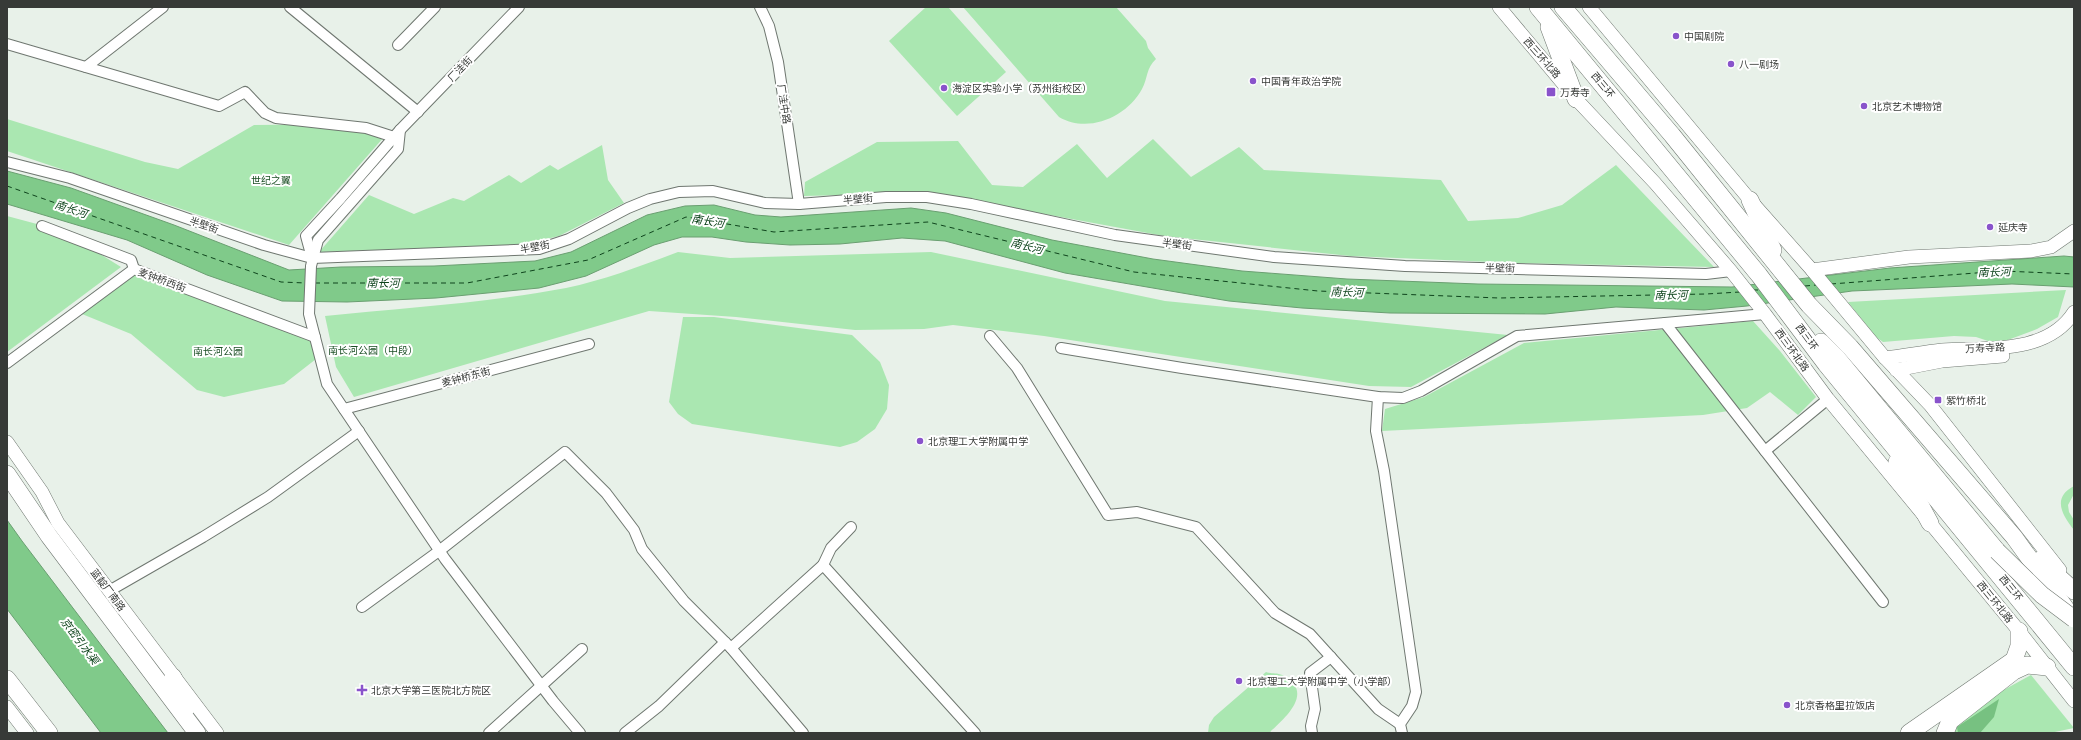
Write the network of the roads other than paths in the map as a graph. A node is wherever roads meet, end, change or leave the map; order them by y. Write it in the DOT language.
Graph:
graph roads {
  1 [pos="163,7"];
  2 [pos="290,7"];
  3 [pos="435,7"];
  4 [pos="519,7"];
  5 [pos="760,7"];
  6 [pos="1499,7"];
  7 [pos="1563,7"];
  8 [pos="1589,7"];
  9 [pos="1541,10"];
  10 [pos="7,44"];
  11 [pos="398,45"];
  12 [pos="86,67"];
  13 [pos="1576,98"];
  14 [pos="418,112"];
  15 [pos="397,134"];
  16 [pos="7,162"];
  17 [pos="1750,200"];
  18 [pos="799,204"];
  19 [pos="42,226"];
  20 [pos="2074,231"];
  21 [pos="311,262"];
  22 [pos="134,269"];
  23 [pos="1812,270"];
  24 [pos="1783,272"];
  25 [pos="1733,275"];
  26 [pos="1784,306"];
  27 [pos="2074,312"];
  28 [pos="1765,314"];
  29 [pos="1665,324"];
  30 [pos="2074,326"];
  31 [pos="990,336"];
  32 [pos="315,337"];
  33 [pos="589,344"];
  34 [pos="1061,348"];
  35 [pos="1884,358"];
  36 [pos="7,363"];
  37 [pos="1896,370"];
  38 [pos="1378,397"];
  39 [pos="1828,399"];
  40 [pos="344,409"];
  41 [pos="1878,427"];
  42 [pos="359,431"];
  43 [pos="7,442"];
  44 [pos="1765,451"];
  45 [pos="7,474"];
  46 [pos="1930,523"];
  47 [pos="851,527"];
  48 [pos="2004,545"];
  49 [pos="439,551"];
  50 [pos="823,566"];
  51 [pos="2074,590"];
  52 [pos="109,591"];
  53 [pos="1883,602"];
  54 [pos="362,607"];
  55 [pos="2074,610"];
  56 [pos="2074,619"];
  57 [pos="2019,631"];
  58 [pos="728,645"];
  59 [pos="582,649"];
  60 [pos="1331,657"];
  61 [pos="2074,667"];
  62 [pos="2047,668"];
  63 [pos="173,677"];
  64 [pos="7,679"];
  65 [pos="541,686"];
  66 [pos="2074,701"];
  67 [pos="7,707"];
  68 [pos="1401,728"];
  69 [pos="27,733"];
  70 [pos="49,733"];
  71 [pos="198,733"];
  72 [pos="217,733"];
  73 [pos="489,733"];
  74 [pos="580,733"];
  75 [pos="625,733"];
  76 [pos="803,733"];
  77 [pos="975,733"];
  78 [pos="1312,733"];
  79 [pos="1909,733"];
  80 [pos="1945,733"];
  1 -- 12 [label="street"];
  2 -- 14 [label="street"];
  3 -- 11 [label="street"];
  4 -- 14 [label="street, 厂洼街"];
  5 -- 18 [label="street, 厂洼中路"];
  6 -- 13 [label="street, 西三环北路"];
  7 -- 24 [label="highway, 西三环"];
  8 -- 17 [label="street"];
  9 -- 13 [label="highway"];
  9 -- 26 [label="highway, 西三环"];
  10 -- 12 [label="street"];
  12 -- 15 [label="street"];
  13 -- 25 [label="street, 西三环北路"];
  14 -- 15 [label="street, 厂洼街"];
  15 -- 21 [label="street, 厂洼街"];
  16 -- 21 [label="street, 半壁街"];
  17 -- 23 [label="street"];
  17 -- 24 [label="highway"];
  18 -- 21 [label="street, 半壁街"];
  18 -- 25 [label="street, 半壁街"];
  19 -- 22 [label="street"];
  20 -- 23 [label="street"];
  21 -- 32 [label="street"];
  22 -- 32 [label="street, 麦钟桥西街"];
  22 -- 36 [label="street, 麦钟桥西街"];
  23 -- 35 [label="street"];
  24 -- 48 [label="highway, 西三环"];
  25 -- 28 [label="street, 西三环北路"];
  26 -- 41 [label="highway, 西三环"];
  26 -- 48 [label="highway"];
  27 -- 35 [label="street, 万寿寺路"];
  28 -- 29 [label="street"];
  28 -- 39 [label="street, 西三环北路"];
  29 -- 38 [label="street"];
  29 -- 44 [label="street"];
  30 -- 37 [label="street, 万寿寺路"];
  31 -- 60 [label="street"];
  32 -- 40 [label="street"];
  33 -- 40 [label="street, 麦钟桥东街"];
  34 -- 38 [label="street"];
  35 -- 37 [label="street"];
  37 -- 51 [label="street"];
  38 -- 68 [label="street"];
  39 -- 44 [label="street"];
  39 -- 46 [label="street, 西三环北路"];
  40 -- 42 [label="street"];
  41 -- 46 [label="highway"];
  41 -- 61 [label="highway, 西三环"];
  42 -- 49 [label="street"];
  42 -- 52 [label="street"];
  43 -- 52 [label="street, 蓝靛厂南路"];
  44 -- 53 [label="street"];
  45 -- 71 [label="highway, 蓝靛厂南路"];
  46 -- 57 [label="street, 西三环北路"];
  47 -- 50 [label="street"];
  48 -- 51 [label="highway"];
  48 -- 55 [label="highway"];
  48 -- 56 [label="highway, bridge"];
  49 -- 54 [label="street"];
  49 -- 58 [label="street"];
  49 -- 65 [label="street"];
  50 -- 58 [label="street"];
  50 -- 77 [label="street"];
  52 -- 63 [label="street, 蓝靛厂南路"];
  57 -- 62 [label="street, 西三环北路"];
  57 -- 79 [label="highway"];
  58 -- 75 [label="street"];
  58 -- 76 [label="street"];
  59 -- 65 [label="street"];
  60 -- 68 [label="street"];
  60 -- 78 [label="street"];
  62 -- 66 [label="street, 西三环北路"];
  62 -- 80 [label="highway"];
  63 -- 71 [label="highway"];
  63 -- 72 [label="street, 蓝靛厂南路"];
  64 -- 70 [label="highway"];
  65 -- 73 [label="street"];
  65 -- 74 [label="street"];
  67 -- 69 [label="street"];
}
